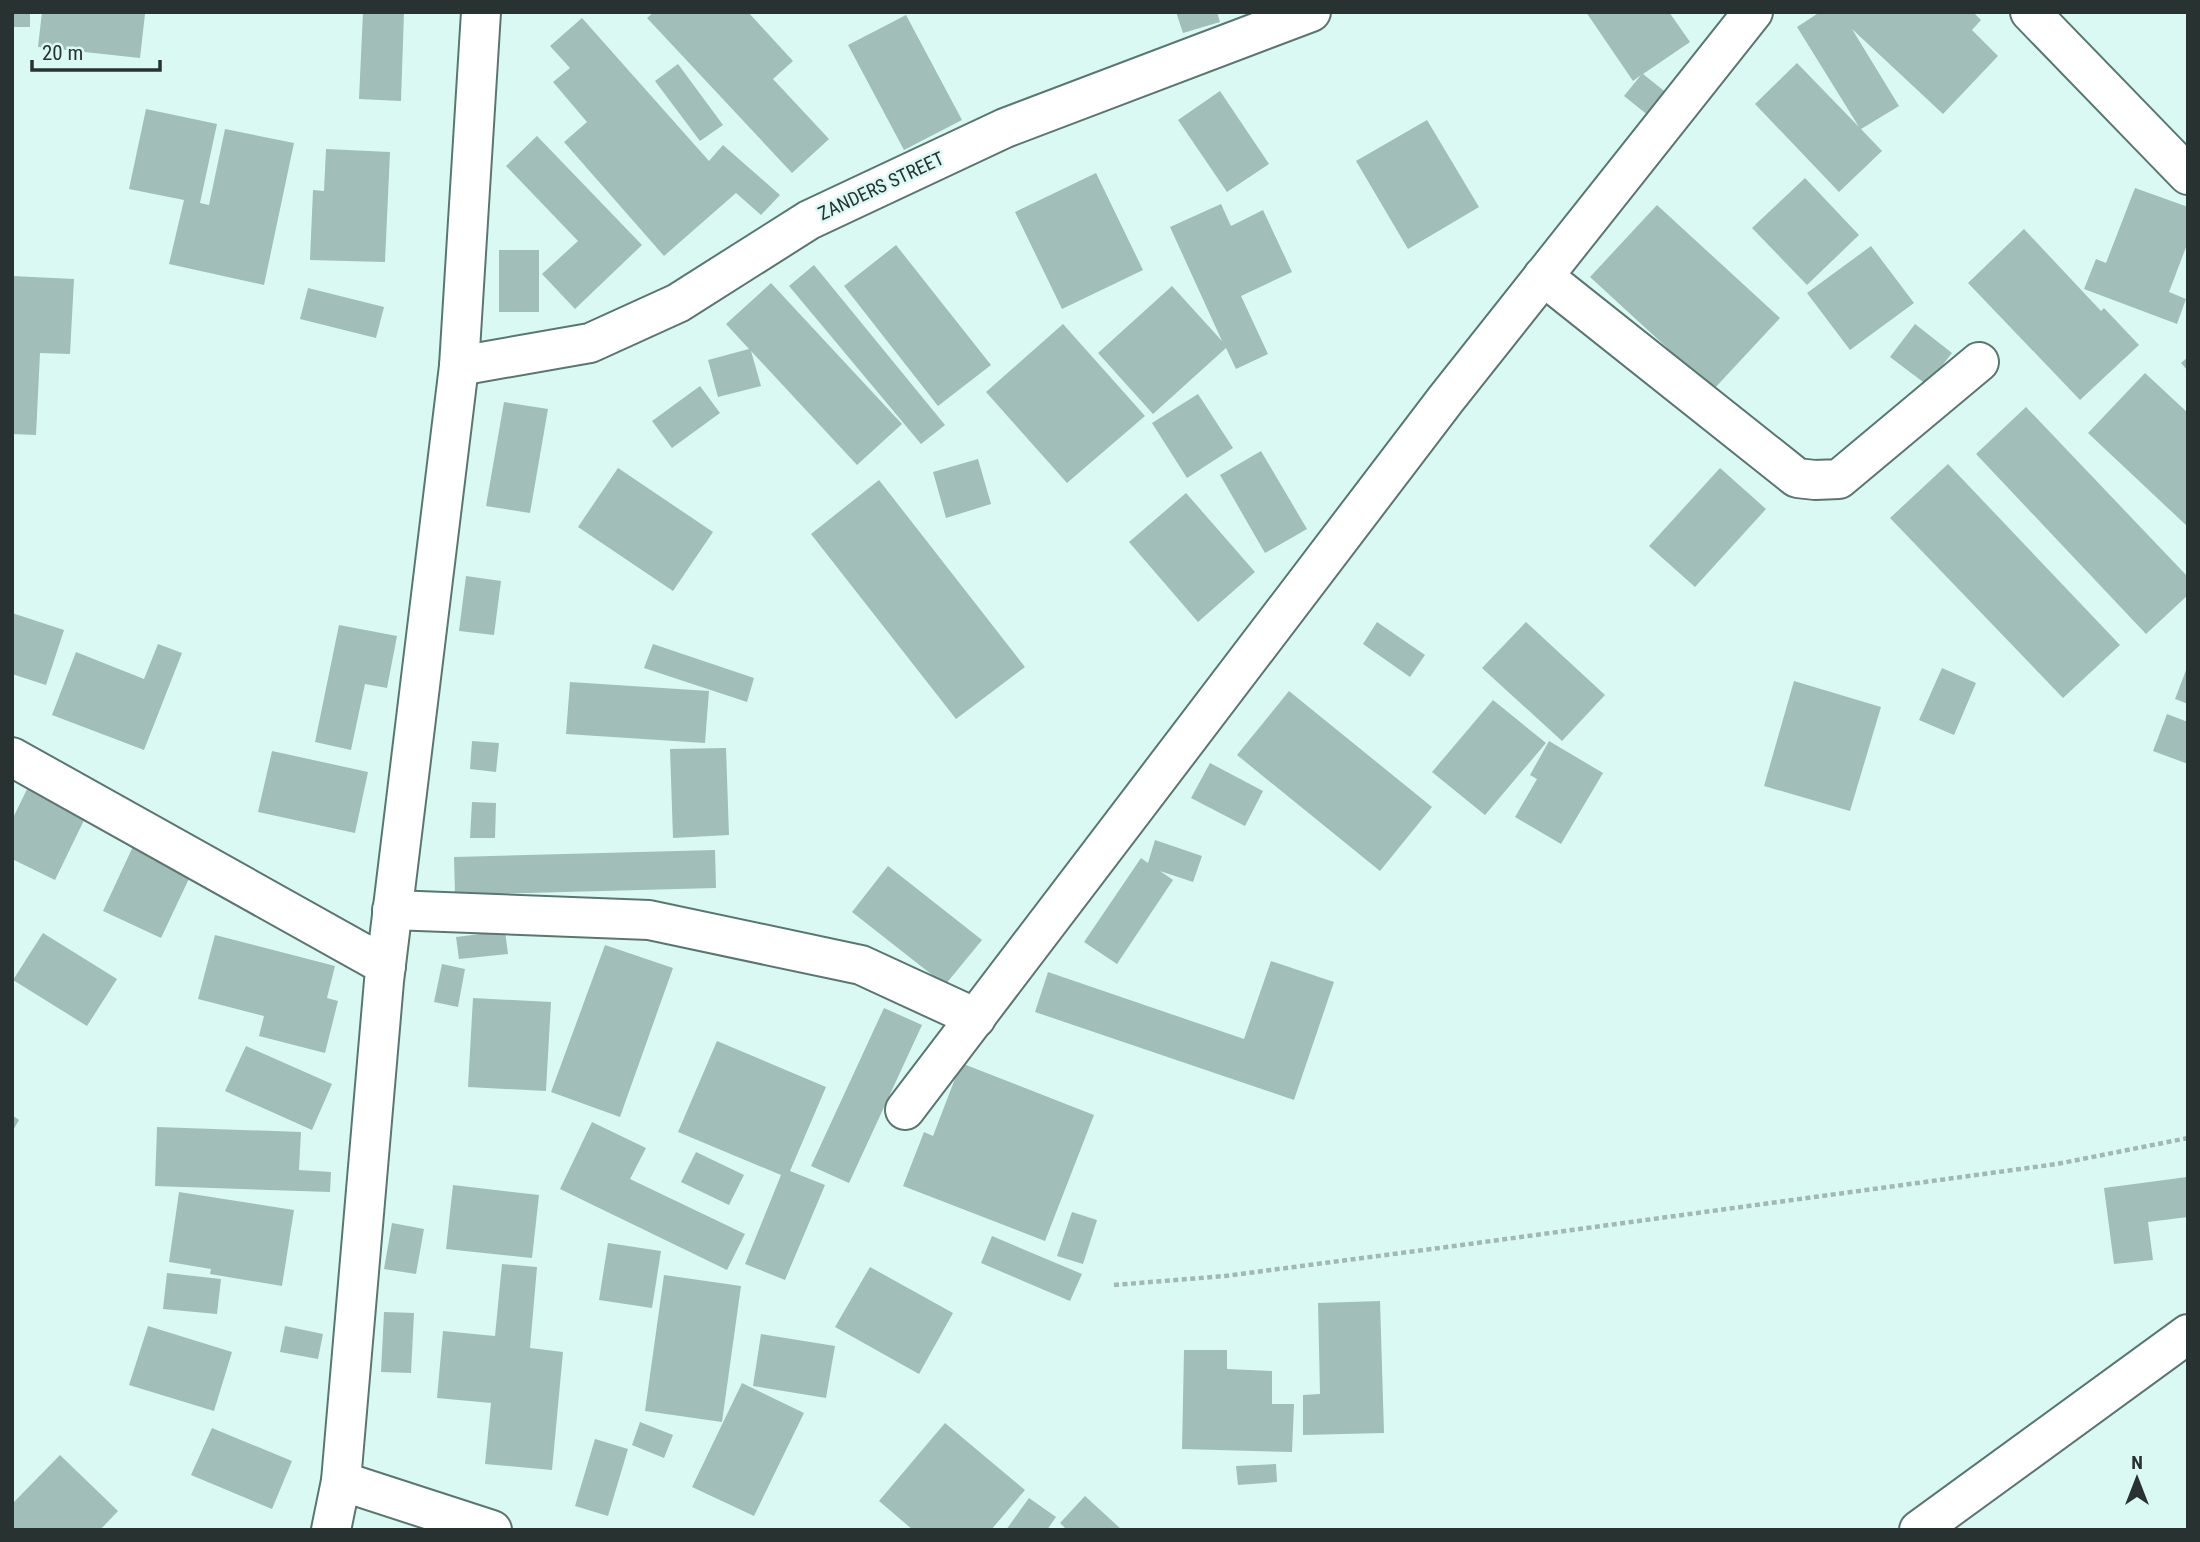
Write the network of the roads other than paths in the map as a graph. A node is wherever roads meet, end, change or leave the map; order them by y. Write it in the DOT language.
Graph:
graph roads {
  1 [pos="481,12"];
  2 [pos="1311,12"];
  3 [pos="1753,12"];
  4 [pos="2030,12"];
  5 [pos="2188,175"];
  6 [pos="1543,276"];
  7 [pos="1979,362"];
  8 [pos="459,366"];
  9 [pos="12,757"];
  10 [pos="392,910"];
  11 [pos="386,966"];
  12 [pos="976,1018"];
  13 [pos="905,1111"];
  14 [pos="2188,1334"];
  15 [pos="341,1481"];
  16 [pos="331,1530"];
  17 [pos="492,1530"];
  18 [pos="1919,1530"];
  1 -- 8 [label="street"];
  2 -- 8 [label="street, ZANDERS STREET"];
  3 -- 6 [label="street"];
  4 -- 5 [label="street"];
  6 -- 7 [label="street"];
  6 -- 12 [label="street"];
  8 -- 10 [label="street"];
  9 -- 11 [label="street"];
  10 -- 11 [label="street"];
  10 -- 12 [label="street"];
  11 -- 15 [label="street"];
  12 -- 13 [label="street"];
  14 -- 18 [label="street"];
  15 -- 16 [label="street"];
  15 -- 17 [label="street"];
}
